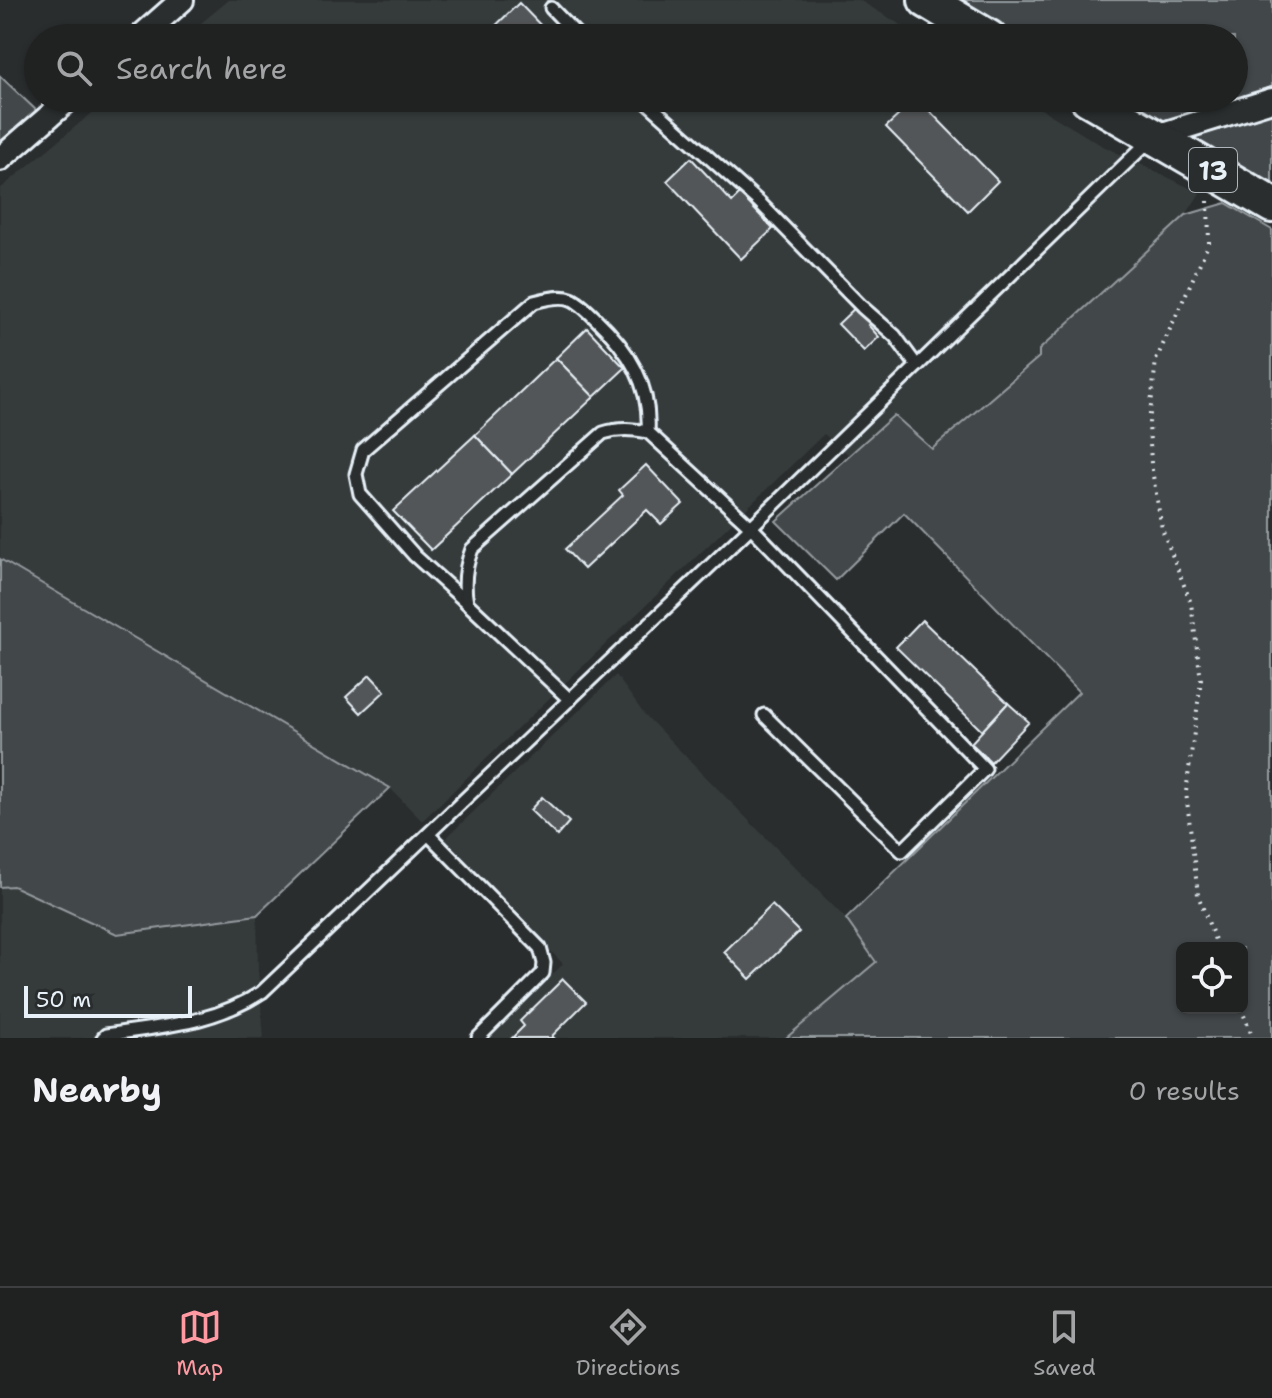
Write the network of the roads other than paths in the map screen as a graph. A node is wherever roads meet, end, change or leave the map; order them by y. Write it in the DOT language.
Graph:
graph roads {
  1 [pos="182,0"];
  2 [pos="926,0"];
  3 [pos="551,8"];
  4 [pos="155,24"];
  5 [pos="566,24"];
  6 [pos="966,24"];
  7 [pos="1272,100"];
  8 [pos="1248,107"];
  9 [pos="54,112"];
  10 [pos="658,112"];
  11 [pos="1111,112"];
  12 [pos="1233,112"];
  13 [pos="1153,137"];
  14 [pos="0,159"];
  15 [pos="1272,205"];
  16 [pos="917,366"];
  17 [pos="648,432"];
  18 [pos="751,527"];
  19 [pos="467,603"];
  20 [pos="570,700"];
  21 [pos="764,715"];
  22 [pos="429,835"];
  23 [pos="103,1038"];
  24 [pos="478,1038"];
  1 -- 4 [label="street"];
  2 -- 6 [label="main road"];
  3 -- 5 [label="lane"];
  7 -- 8 [label="street"];
  9 -- 14 [label="street"];
  10 -- 16 [label="lane"];
  11 -- 13 [label="main road, 13"];
  12 -- 13 [label="street"];
  13 -- 15 [label="main road, 13"];
  13 -- 16 [label="lane"];
  16 -- 18 [label="lane"];
  17 -- 18 [label="lane"];
  17 -- 19 [label="lane"];
  17 -- 19 [label="lane"];
  18 -- 20 [label="lane"];
  18 -- 21 [label="lane"];
  19 -- 20 [label="lane"];
  20 -- 22 [label="lane"];
  22 -- 23 [label="lane"];
  22 -- 24 [label="lane"];
}
